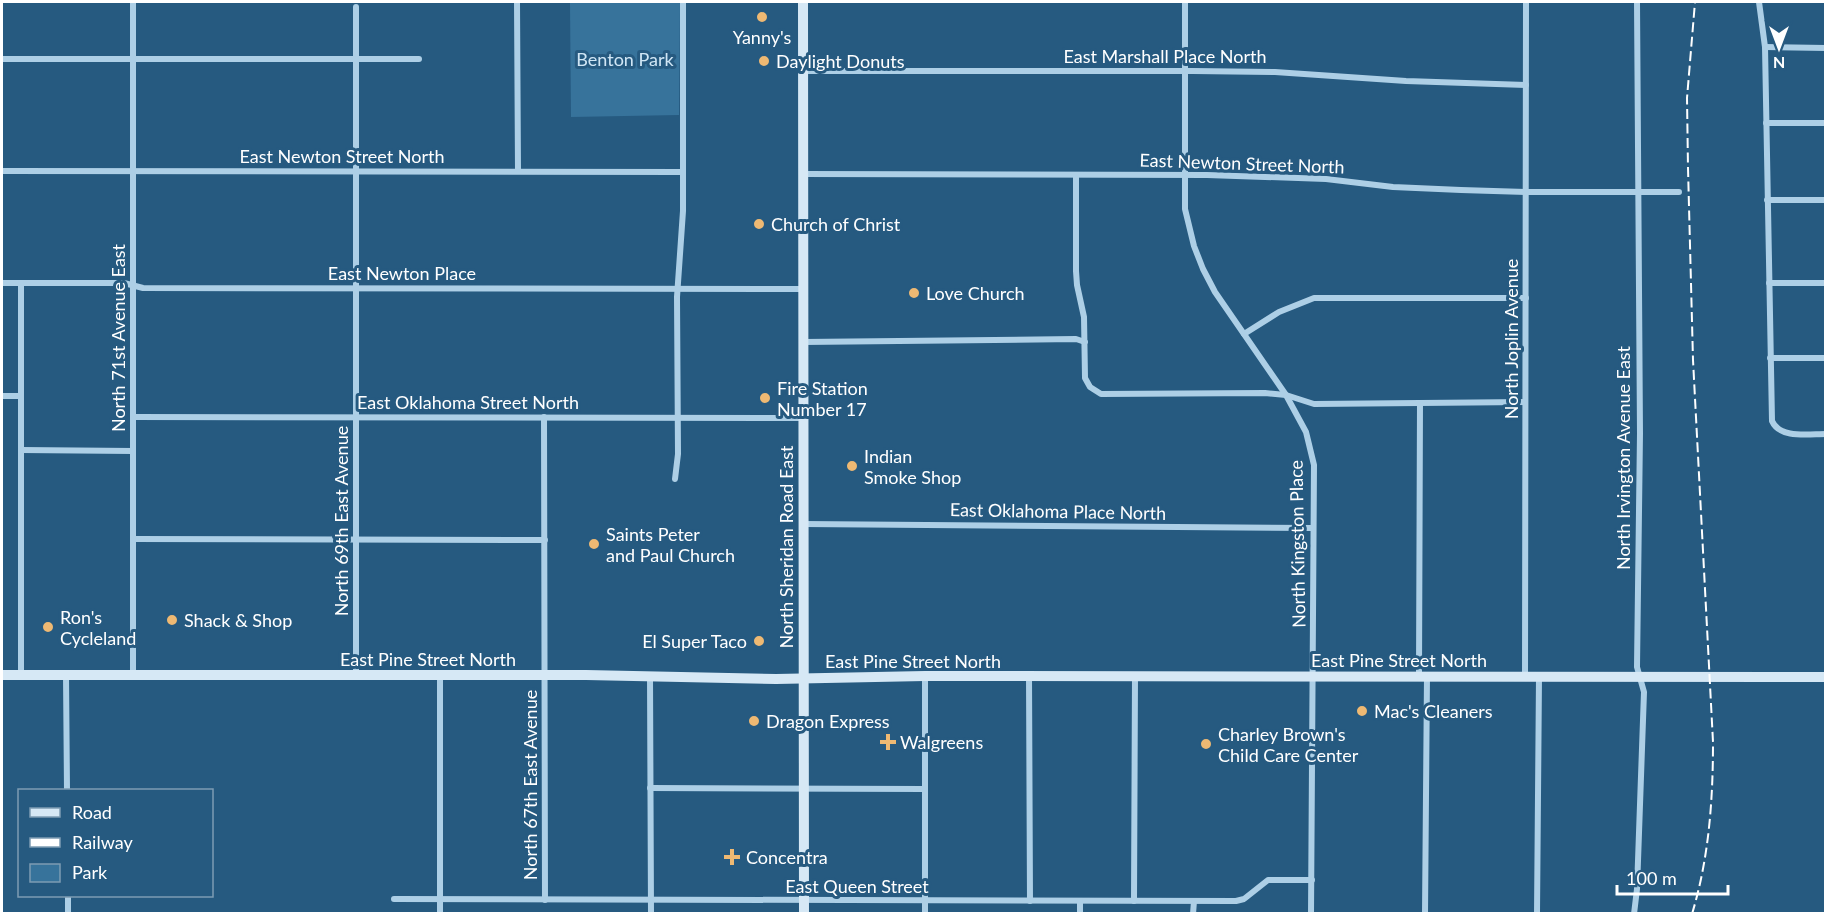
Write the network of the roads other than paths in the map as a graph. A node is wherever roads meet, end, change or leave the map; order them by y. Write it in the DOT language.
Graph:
graph roads {
  1 [pos="133,2"];
  2 [pos="517,2"];
  3 [pos="683,2"];
  4 [pos="803,2"];
  5 [pos="1185,2"];
  6 [pos="1526,2"];
  7 [pos="1637,2"];
  8 [pos="1759,2"];
  9 [pos="356,7"];
  10 [pos="1765,47"];
  11 [pos="1826,48"];
  12 [pos="2,59"];
  13 [pos="133,59"];
  14 [pos="356,59"];
  15 [pos="419,59"];
  16 [pos="1185,70"];
  17 [pos="803,71"];
  18 [pos="1526,85"];
  19 [pos="1766,123"];
  20 [pos="1826,123"];
  21 [pos="2,171"];
  22 [pos="134,171"];
  23 [pos="356,171"];
  24 [pos="518,171"];
  25 [pos="683,172"];
  26 [pos="803,174"];
  27 [pos="1076,175"];
  28 [pos="1185,175"];
  29 [pos="1526,192"];
  30 [pos="1637,192"];
  31 [pos="1679,192"];
  32 [pos="1767,200"];
  33 [pos="1826,200"];
  34 [pos="2,283"];
  35 [pos="21,283"];
  36 [pos="1769,283"];
  37 [pos="1826,283"];
  38 [pos="132,285"];
  39 [pos="357,288"];
  40 [pos="678,289"];
  41 [pos="803,289"];
  42 [pos="1526,298"];
  43 [pos="1244,334"];
  44 [pos="803,342"];
  45 [pos="1085,342"];
  46 [pos="1770,358"];
  47 [pos="1826,358"];
  48 [pos="1286,395"];
  49 [pos="2,396"];
  50 [pos="21,396"];
  51 [pos="1525,402"];
  52 [pos="1420,403"];
  53 [pos="134,417"];
  54 [pos="356,417"];
  55 [pos="544,417"];
  56 [pos="678,417"];
  57 [pos="803,418"];
  58 [pos="1826,434"];
  59 [pos="21,450"];
  60 [pos="133,451"];
  61 [pos="675,479"];
  62 [pos="803,524"];
  63 [pos="1313,528"];
  64 [pos="357,538"];
  65 [pos="133,539"];
  66 [pos="545,540"];
  67 [pos="2,675"];
  68 [pos="21,675"];
  69 [pos="66,675"];
  70 [pos="133,675"];
  71 [pos="356,675"];
  72 [pos="440,675"];
  73 [pos="545,676"];
  74 [pos="650,676"];
  75 [pos="925,676"];
  76 [pos="1029,676"];
  77 [pos="1135,676"];
  78 [pos="1423,676"];
  79 [pos="1313,677"];
  80 [pos="1525,677"];
  81 [pos="1539,677"];
  82 [pos="1640,677"];
  83 [pos="1826,677"];
  84 [pos="803,678"];
  85 [pos="67,789"];
  86 [pos="650,789"];
  87 [pos="803,789"];
  88 [pos="924,789"];
  89 [pos="1312,880"];
  90 [pos="68,897"];
  91 [pos="394,899"];
  92 [pos="440,900"];
  93 [pos="545,900"];
  94 [pos="651,901"];
  95 [pos="804,901"];
  96 [pos="1029,901"];
  97 [pos="1080,901"];
  98 [pos="1134,901"];
  99 [pos="925,902"];
  100 [pos="1194,902"];
  101 [pos="68,914"];
  102 [pos="440,914"];
  103 [pos="651,914"];
  104 [pos="804,914"];
  105 [pos="925,914"];
  106 [pos="1080,914"];
  107 [pos="1193,914"];
  108 [pos="1311,914"];
  109 [pos="1425,914"];
  110 [pos="1537,914"];
  111 [pos="1634,914"];
  1 -- 13 [label="street, North 71st Avenue East"];
  2 -- 24 [label="street"];
  3 -- 25 [label="street"];
  4 -- 17 [label="main road, North Sheridan Road East"];
  5 -- 16 [label="street, North Kingston Place"];
  6 -- 18 [label="street, North Joplin Avenue"];
  7 -- 30 [label="street, North Irvington Avenue East"];
  8 -- 10 [label="street"];
  9 -- 14 [label="street, North 69th East Avenue"];
  10 -- 11 [label="street"];
  10 -- 19 [label="street"];
  12 -- 13 [label="street"];
  13 -- 14 [label="street"];
  13 -- 22 [label="street, North 71st Avenue East"];
  14 -- 15 [label="street"];
  14 -- 23 [label="street, North 69th East Avenue"];
  16 -- 17 [label="street, East Marshall Place North"];
  16 -- 18 [label="street, East Marshall Place North"];
  16 -- 28 [label="street, North Kingston Place"];
  17 -- 26 [label="main road, North Sheridan Road East"];
  18 -- 29 [label="street, North Joplin Avenue"];
  19 -- 20 [label="street"];
  19 -- 32 [label="street"];
  21 -- 22 [label="street, East Newton Street North"];
  22 -- 23 [label="street, East Newton Street North"];
  22 -- 38 [label="street, North 71st Avenue East"];
  23 -- 24 [label="street, East Newton Street North"];
  23 -- 39 [label="street, North 69th East Avenue"];
  24 -- 25 [label="street, East Newton Street North"];
  25 -- 40 [label="street"];
  26 -- 27 [label="street, East Newton Street North"];
  26 -- 41 [label="main road, North Sheridan Road East"];
  27 -- 28 [label="street, East Newton Street North"];
  27 -- 45 [label="street"];
  28 -- 29 [label="street, East Newton Street North"];
  28 -- 43 [label="street, North Kingston Place"];
  29 -- 30 [label="street, East Newton Street North"];
  29 -- 42 [label="street, North Joplin Avenue"];
  30 -- 31 [label="street, East Newton Street North"];
  30 -- 82 [label="street, North Irvington Avenue East"];
  32 -- 33 [label="street"];
  32 -- 36 [label="street"];
  34 -- 35 [label="street, East Newton Place"];
  35 -- 38 [label="street, East Newton Place"];
  35 -- 50 [label="street"];
  36 -- 37 [label="street"];
  36 -- 46 [label="street"];
  38 -- 39 [label="street, East Newton Place"];
  38 -- 53 [label="street, North 71st Avenue East"];
  39 -- 40 [label="street, East Newton Place"];
  39 -- 54 [label="street, North 69th East Avenue"];
  40 -- 41 [label="street, East Newton Place"];
  40 -- 56 [label="street"];
  41 -- 44 [label="main road, North Sheridan Road East"];
  42 -- 43 [label="street"];
  42 -- 51 [label="street, North Joplin Avenue"];
  43 -- 48 [label="street, North Kingston Place"];
  44 -- 45 [label="street"];
  44 -- 57 [label="main road, North Sheridan Road East"];
  45 -- 48 [label="street"];
  46 -- 47 [label="street"];
  46 -- 58 [label="street"];
  48 -- 52 [label="street"];
  48 -- 63 [label="street, North Kingston Place"];
  49 -- 50 [label="street"];
  50 -- 59 [label="street"];
  51 -- 52 [label="street"];
  51 -- 80 [label="street, North Joplin Avenue"];
  52 -- 78 [label="street"];
  53 -- 54 [label="street, East Oklahoma Street North"];
  53 -- 60 [label="street, North 71st Avenue East"];
  54 -- 55 [label="street, East Oklahoma Street North"];
  54 -- 64 [label="street, North 69th East Avenue"];
  55 -- 56 [label="street, East Oklahoma Street North"];
  55 -- 66 [label="street, North 67th East Avenue"];
  56 -- 57 [label="street, East Oklahoma Street North"];
  56 -- 61 [label="street"];
  57 -- 62 [label="main road, North Sheridan Road East"];
  59 -- 60 [label="street"];
  59 -- 68 [label="street"];
  60 -- 65 [label="street, North 71st Avenue East"];
  62 -- 63 [label="street, East Oklahoma Place North"];
  62 -- 84 [label="main road, North Sheridan Road East"];
  63 -- 79 [label="street, North Kingston Place"];
  64 -- 65 [label="street"];
  64 -- 66 [label="street"];
  64 -- 71 [label="street, North 69th East Avenue"];
  65 -- 70 [label="street, North 71st Avenue East"];
  66 -- 73 [label="street, North 67th East Avenue"];
  67 -- 68 [label="main road, East Pine Street North"];
  68 -- 69 [label="main road, East Pine Street North"];
  69 -- 70 [label="main road, East Pine Street North"];
  69 -- 85 [label="street"];
  70 -- 71 [label="main road, East Pine Street North"];
  71 -- 72 [label="main road, East Pine Street North"];
  72 -- 73 [label="main road, East Pine Street North"];
  72 -- 92 [label="street"];
  73 -- 74 [label="main road, East Pine Street North"];
  73 -- 93 [label="street, North 67th East Avenue"];
  74 -- 84 [label="main road, East Pine Street North"];
  74 -- 86 [label="street"];
  75 -- 76 [label="main road, East Pine Street North"];
  75 -- 84 [label="main road, East Pine Street North"];
  75 -- 88 [label="street"];
  76 -- 77 [label="main road, East Pine Street North"];
  76 -- 96 [label="street"];
  77 -- 79 [label="main road, East Pine Street North"];
  77 -- 98 [label="street"];
  78 -- 79 [label="main road, East Pine Street North"];
  78 -- 80 [label="main road, East Pine Street North"];
  78 -- 109 [label="street"];
  79 -- 89 [label="street, North Kingston Place"];
  80 -- 81 [label="main road, East Pine Street North"];
  81 -- 82 [label="main road, East Pine Street North"];
  81 -- 110 [label="street"];
  82 -- 83 [label="main road, East Pine Street North"];
  82 -- 111 [label="street, North Irvington Avenue East"];
  84 -- 87 [label="main road, North Sheridan Road East"];
  86 -- 87 [label="street"];
  86 -- 94 [label="street"];
  87 -- 88 [label="street"];
  87 -- 95 [label="main road, North Sheridan Road East"];
  88 -- 99 [label="street"];
  89 -- 100 [label="street, East Queen Street"];
  89 -- 108 [label="street, North Kingston Place"];
  90 -- 101 [label="street"];
  91 -- 92 [label="street, East Queen Street"];
  92 -- 93 [label="street, East Queen Street"];
  92 -- 102 [label="street"];
  93 -- 94 [label="street, East Queen Street"];
  94 -- 95 [label="street, East Queen Street"];
  94 -- 103 [label="street"];
  95 -- 99 [label="street, East Queen Street"];
  95 -- 104 [label="main road, North Sheridan Road East"];
  96 -- 97 [label="street, East Queen Street"];
  96 -- 99 [label="street, East Queen Street"];
  97 -- 98 [label="street, East Queen Street"];
  97 -- 106 [label="street"];
  98 -- 100 [label="street, East Queen Street"];
  99 -- 105 [label="street"];
  100 -- 107 [label="street"];
}
